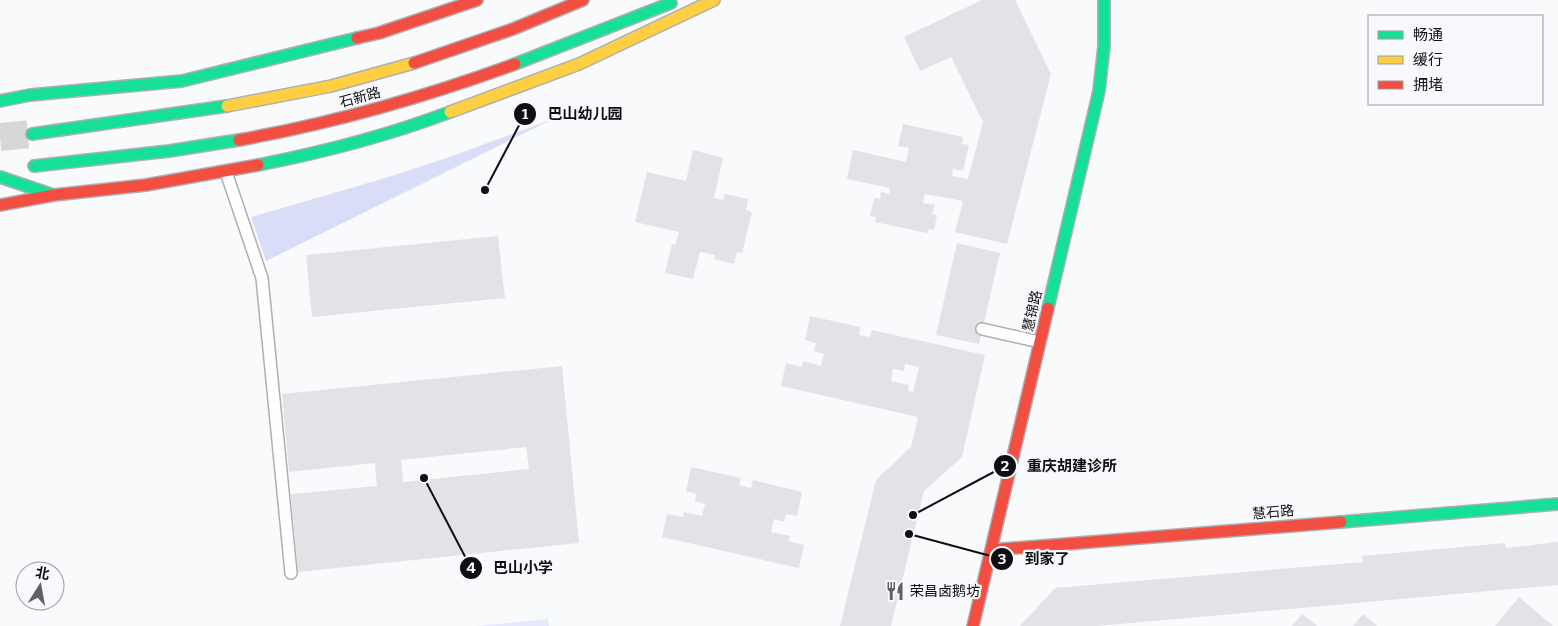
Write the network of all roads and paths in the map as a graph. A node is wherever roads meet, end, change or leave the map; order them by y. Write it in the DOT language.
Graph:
graph roads {
  1 [pos="477,0"];
  2 [pos="583,0"];
  3 [pos="679,0"];
  4 [pos="714,0"];
  5 [pos="1104,0"];
  6 [pos="0,91"];
  7 [pos="30,96"];
  8 [pos="0,101"];
  9 [pos="0,110"];
  10 [pos="32,134"];
  11 [pos="34,166"];
  12 [pos="226,172"];
  13 [pos="0,177"];
  14 [pos="0,194"];
  15 [pos="54,195"];
  16 [pos="0,205"];
  17 [pos="982,328"];
  18 [pos="1040,342"];
  19 [pos="1558,504"];
  20 [pos="991,550"];
  21 [pos="291,573"];
  22 [pos="973,626"];
  1 -- 7 [label="main road"];
  2 -- 10 [label="main road, 石新路"];
  3 -- 11 [label="main road, 石新路"];
  4 -- 12 [label="main road"];
  5 -- 18 [label="main road, 慧锦路"];
  6 -- 7 [label="main road"];
  7 -- 8 [label="main road"];
  7 -- 9 [label="main road"];
  12 -- 15 [label="main road"];
  12 -- 21 [label="lane"];
  13 -- 15 [label="main road"];
  14 -- 15 [label="main road"];
  15 -- 16 [label="main road"];
  17 -- 18 [label="lane"];
  18 -- 20 [label="main road, 慧锦路"];
  19 -- 20 [label="main road, 慧石路"];
  20 -- 22 [label="main road, 慧锦路"];
}
